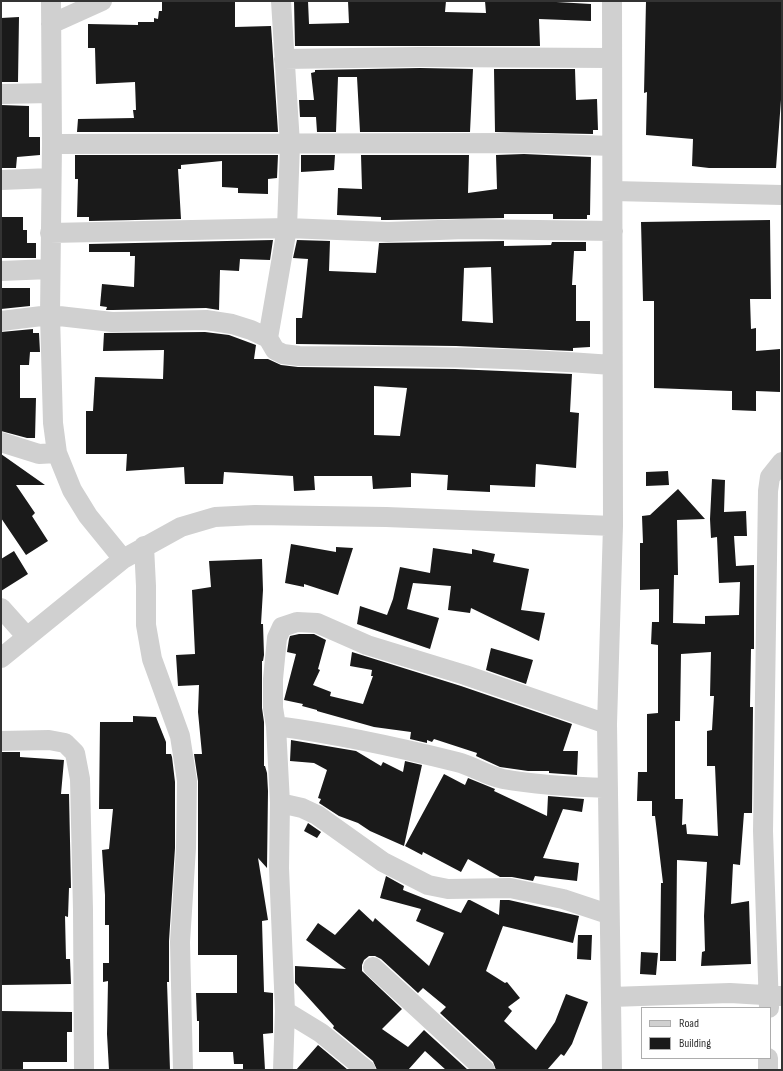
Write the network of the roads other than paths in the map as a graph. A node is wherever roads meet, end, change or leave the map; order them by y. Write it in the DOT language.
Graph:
graph roads {
  1 [pos="51,1"];
  2 [pos="102,1"];
  3 [pos="281,1"];
  4 [pos="612,1"];
  5 [pos="51,24"];
  6 [pos="612,58"];
  7 [pos="284,59"];
  8 [pos="51,93"];
  9 [pos="1,94"];
  10 [pos="52,144"];
  11 [pos="290,144"];
  12 [pos="612,146"];
  13 [pos="51,178"];
  14 [pos="1,180"];
  15 [pos="614,191"];
  16 [pos="782,195"];
  17 [pos="287,228"];
  18 [pos="613,231"];
  19 [pos="50,233"];
  20 [pos="50,270"];
  21 [pos="1,271"];
  22 [pos="50,315"];
  23 [pos="1,321"];
  24 [pos="268,338"];
  25 [pos="612,365"];
  26 [pos="1,442"];
  27 [pos="57,453"];
  28 [pos="782,462"];
  29 [pos="614,526"];
  30 [pos="144,546"];
  31 [pos="123,559"];
  32 [pos="1,608"];
  33 [pos="27,637"];
  34 [pos="1,658"];
  35 [pos="607,724"];
  36 [pos="276,726"];
  37 [pos="1,741"];
  38 [pos="608,788"];
  39 [pos="280,803"];
  40 [pos="608,914"];
  41 [pos="373,967"];
  42 [pos="611,997"];
  43 [pos="773,1000"];
  44 [pos="285,1010"];
  45 [pos="768,1059"];
  46 [pos="84,1070"];
  47 [pos="183,1070"];
  48 [pos="283,1070"];
  49 [pos="366,1070"];
  50 [pos="485,1070"];
  51 [pos="612,1070"];
  52 [pos="768,1070"];
  1 -- 5 [label="street"];
  2 -- 5 [label="street"];
  3 -- 7 [label="street"];
  4 -- 6 [label="street"];
  5 -- 8 [label="street"];
  6 -- 7 [label="street"];
  6 -- 12 [label="street"];
  7 -- 11 [label="street"];
  8 -- 9 [label="street"];
  8 -- 10 [label="street"];
  10 -- 11 [label="street"];
  10 -- 13 [label="street"];
  11 -- 12 [label="street"];
  11 -- 17 [label="street"];
  12 -- 15 [label="street"];
  13 -- 14 [label="street"];
  13 -- 19 [label="street"];
  15 -- 16 [label="street"];
  15 -- 18 [label="street"];
  17 -- 18 [label="street"];
  17 -- 19 [label="street"];
  17 -- 24 [label="street"];
  18 -- 25 [label="street"];
  19 -- 20 [label="street"];
  20 -- 21 [label="street"];
  20 -- 22 [label="street"];
  22 -- 23 [label="street"];
  22 -- 24 [label="street"];
  22 -- 27 [label="street"];
  24 -- 25 [label="street"];
  25 -- 29 [label="street"];
  26 -- 27 [label="street"];
  27 -- 31 [label="street"];
  28 -- 43 [label="street"];
  29 -- 30 [label="street"];
  29 -- 35 [label="street"];
  30 -- 31 [label="street"];
  30 -- 47 [label="street"];
  31 -- 33 [label="street"];
  32 -- 33 [label="street"];
  33 -- 34 [label="street"];
  35 -- 36 [label="street"];
  35 -- 38 [label="street"];
  36 -- 38 [label="street"];
  36 -- 39 [label="street"];
  37 -- 46 [label="street"];
  38 -- 40 [label="street"];
  39 -- 40 [label="street"];
  39 -- 44 [label="street"];
  40 -- 42 [label="street"];
  41 -- 50 [label="street"];
  42 -- 43 [label="street"];
  42 -- 51 [label="street"];
  44 -- 48 [label="street"];
  44 -- 49 [label="street"];
  45 -- 52 [label="street"];
}
